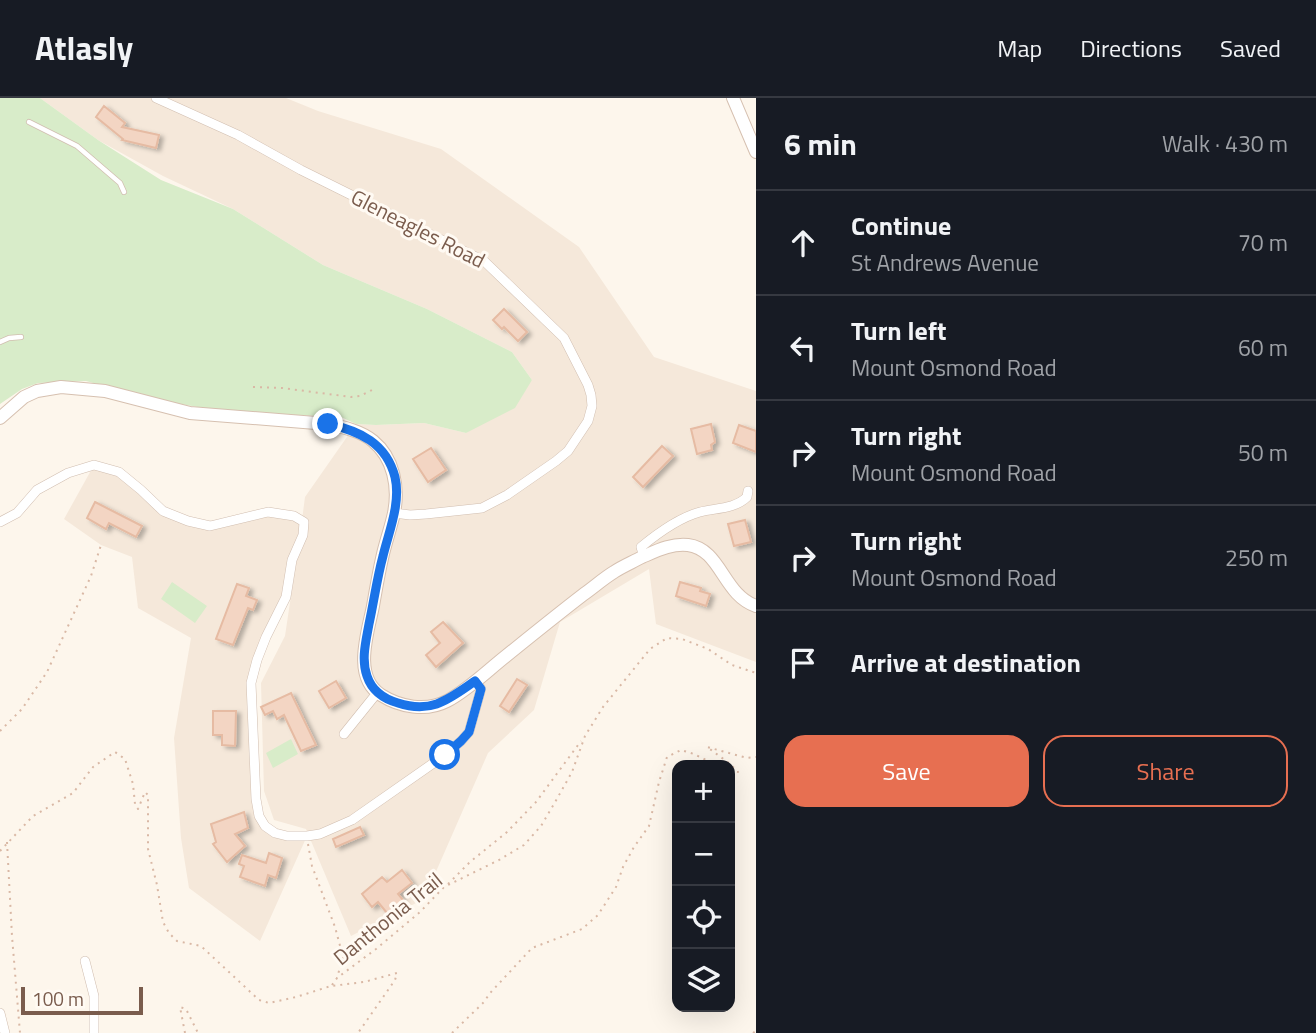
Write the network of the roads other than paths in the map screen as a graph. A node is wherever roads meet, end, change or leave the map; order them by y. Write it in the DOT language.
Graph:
graph roads {
  1 [pos="156,98"];
  2 [pos="733,98"];
  3 [pos="29,122"];
  4 [pos="756,152"];
  5 [pos="124,192"];
  6 [pos="21,337"];
  7 [pos="0,342"];
  8 [pos="0,418"];
  9 [pos="748,491"];
  10 [pos="394,513"];
  11 [pos="0,522"];
  12 [pos="643,557"];
  13 [pos="756,606"];
  14 [pos="475,681"];
  15 [pos="377,693"];
  16 [pos="344,734"];
  17 [pos="85,961"];
  18 [pos="0,1013"];
  19 [pos="5,1033"];
  20 [pos="94,1033"];
  1 -- 10 [label="street, Gleneagles Road"];
  2 -- 4 [label="street"];
  3 -- 5 [label="lane"];
  6 -- 7 [label="lane"];
  8 -- 10 [label="street"];
  9 -- 12 [label="street"];
  10 -- 15 [label="street"];
  11 -- 14 [label="street"];
  12 -- 13 [label="street"];
  12 -- 14 [label="street"];
  14 -- 15 [label="street"];
  15 -- 16 [label="street"];
  17 -- 20 [label="street"];
  18 -- 19 [label="street"];
}
